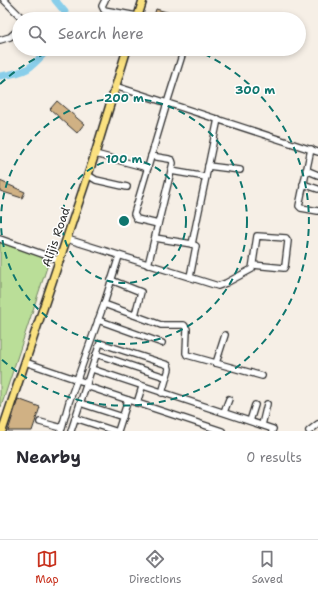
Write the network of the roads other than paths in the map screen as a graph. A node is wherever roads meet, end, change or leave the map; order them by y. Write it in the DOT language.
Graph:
graph roads {
  1 [pos="4,0"];
  2 [pos="105,0"];
  3 [pos="143,0"];
  4 [pos="16,12"];
  5 [pos="112,12"];
  6 [pos="139,12"];
  7 [pos="12,35"];
  8 [pos="0,40"];
  9 [pos="125,56"];
  10 [pos="182,56"];
  11 [pos="116,86"];
  12 [pos="167,103"];
  13 [pos="218,119"];
  14 [pos="312,149"];
  15 [pos="318,152"];
  16 [pos="95,154"];
  17 [pos="151,156"];
  18 [pos="208,166"];
  19 [pos="148,168"];
  20 [pos="240,170"];
  21 [pos="306,170"];
  22 [pos="171,171"];
  23 [pos="88,175"];
  24 [pos="318,175"];
  25 [pos="206,177"];
  26 [pos="303,184"];
  27 [pos="127,187"];
  28 [pos="318,188"];
  29 [pos="318,211"];
  30 [pos="158,224"];
  31 [pos="155,238"];
  32 [pos="0,239"];
  33 [pos="67,239"];
  34 [pos="192,244"];
  35 [pos="119,256"];
  36 [pos="59,260"];
  37 [pos="148,265"];
  38 [pos="253,266"];
  39 [pos="190,277"];
  40 [pos="111,280"];
  41 [pos="104,304"];
  42 [pos="135,315"];
  43 [pos="98,320"];
  44 [pos="225,335"];
  45 [pos="162,343"];
  46 [pos="96,354"];
  47 [pos="25,362"];
  48 [pos="216,363"];
  49 [pos="92,369"];
  50 [pos="262,376"];
  51 [pos="165,377"];
  52 [pos="77,380"];
  53 [pos="86,385"];
  54 [pos="142,387"];
  55 [pos="162,393"];
  56 [pos="229,399"];
  57 [pos="128,400"];
  58 [pos="80,403"];
  59 [pos="137,403"];
  60 [pos="267,404"];
  61 [pos="255,405"];
  62 [pos="224,412"];
  63 [pos="123,417"];
  64 [pos="75,418"];
  65 [pos="250,421"];
  66 [pos="40,422"];
  67 [pos="318,424"];
  68 [pos="262,425"];
  69 [pos="61,430"];
  70 [pos="2,431"];
  71 [pos="71,431"];
  72 [pos="116,431"];
  73 [pos="222,431"];
  74 [pos="272,431"];
  75 [pos="309,431"];
  1 -- 4 [label="street"];
  2 -- 5 [label="street"];
  3 -- 6 [label="main road"];
  7 -- 8 [label="street"];
  9 -- 11 [label="main road, Alijis Road"];
  10 -- 12 [label="street"];
  11 -- 12 [label="street"];
  11 -- 16 [label="main road, Alijis Road"];
  12 -- 13 [label="street"];
  12 -- 17 [label="street"];
  13 -- 14 [label="street"];
  13 -- 18 [label="street"];
  14 -- 15 [label="street"];
  14 -- 21 [label="street"];
  16 -- 19 [label="street"];
  16 -- 23 [label="main road, Alijis Road"];
  17 -- 19 [label="street"];
  17 -- 22 [label="street"];
  18 -- 20 [label="street"];
  18 -- 25 [label="street"];
  19 -- 30 [label="street"];
  21 -- 24 [label="street"];
  21 -- 26 [label="street"];
  22 -- 25 [label="street"];
  22 -- 30 [label="street"];
  23 -- 27 [label="street"];
  23 -- 33 [label="main road, Alijis Road"];
  25 -- 34 [label="street"];
  26 -- 28 [label="street"];
  26 -- 29 [label="street"];
  30 -- 31 [label="street"];
  31 -- 34 [label="street"];
  31 -- 37 [label="street"];
  32 -- 36 [label="street"];
  33 -- 35 [label="street"];
  33 -- 36 [label="main road, Alijis Road"];
  34 -- 39 [label="street"];
  35 -- 37 [label="street"];
  35 -- 40 [label="street"];
  36 -- 47 [label="main road, Alijis Road"];
  37 -- 39 [label="street"];
  38 -- 38 [label="street"];
  38 -- 39 [label="street"];
  40 -- 41 [label="street"];
  40 -- 42 [label="street"];
  41 -- 42 [label="street"];
  41 -- 43 [label="street"];
  42 -- 48 [label="street"];
  43 -- 45 [label="street"];
  43 -- 52 [label="street"];
  44 -- 48 [label="street"];
  46 -- 49 [label="street"];
  46 -- 51 [label="street"];
  46 -- 51 [label="street"];
  47 -- 52 [label="street"];
  47 -- 70 [label="main road, Alijis Road"];
  48 -- 50 [label="street"];
  49 -- 53 [label="street"];
  49 -- 54 [label="street"];
  51 -- 55 [label="street"];
  52 -- 53 [label="street"];
  52 -- 69 [label="street"];
  53 -- 57 [label="street"];
  53 -- 58 [label="street"];
  54 -- 55 [label="street"];
  54 -- 59 [label="street"];
  55 -- 62 [label="street"];
  56 -- 62 [label="street"];
  57 -- 59 [label="street"];
  57 -- 63 [label="street"];
  58 -- 63 [label="street"];
  58 -- 64 [label="street"];
  59 -- 73 [label="street"];
  60 -- 68 [label="street"];
  61 -- 65 [label="street"];
  62 -- 65 [label="street"];
  63 -- 72 [label="street"];
  64 -- 71 [label="street"];
  64 -- 72 [label="street"];
  65 -- 68 [label="street"];
  66 -- 69 [label="street"];
  67 -- 75 [label="street"];
  68 -- 74 [label="street"];
}
